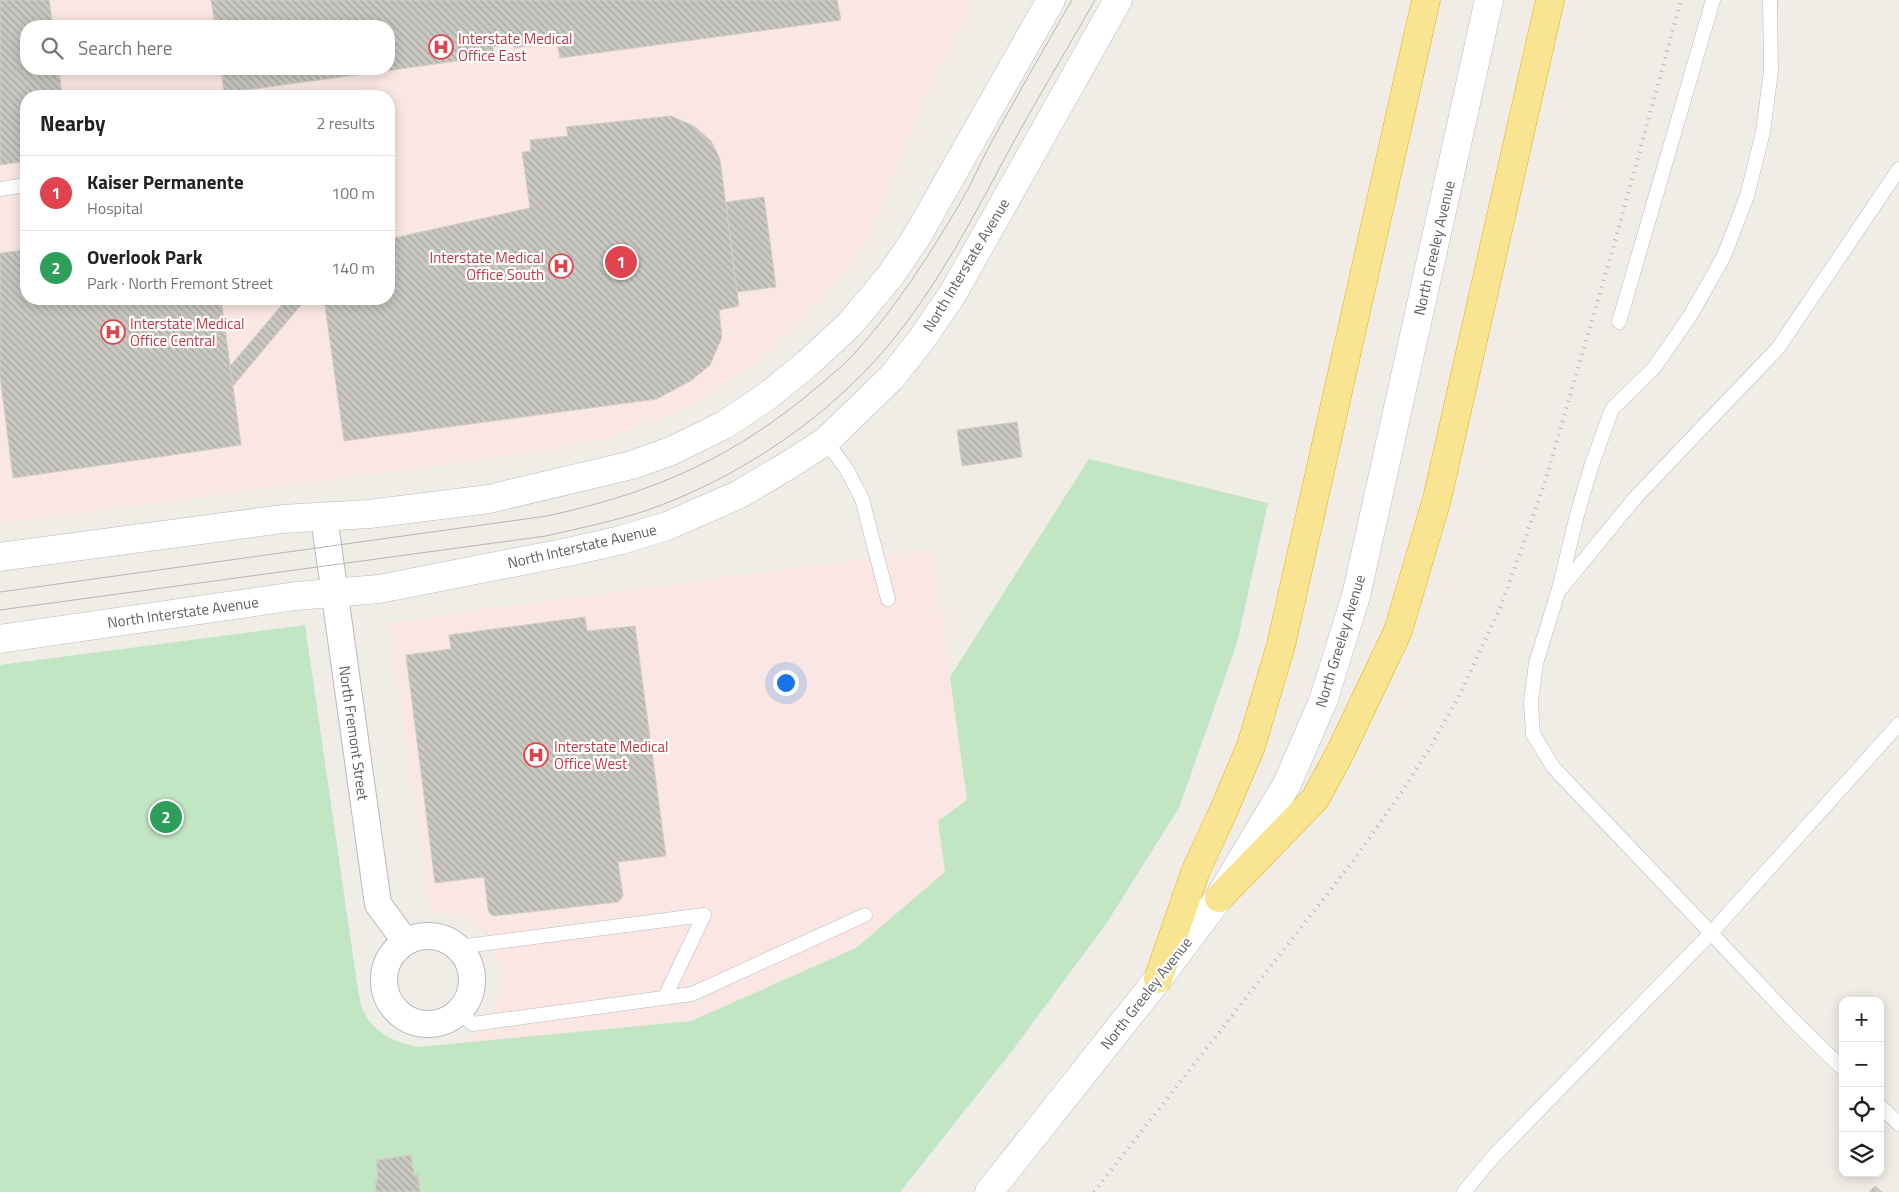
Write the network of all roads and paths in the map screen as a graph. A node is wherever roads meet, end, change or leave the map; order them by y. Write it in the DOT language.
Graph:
graph roads {
  1 [pos="1051,0"];
  2 [pos="1118,0"];
  3 [pos="1426,0"];
  4 [pos="1489,0"];
  5 [pos="1550,0"];
  6 [pos="1713,0"];
  7 [pos="1770,0"];
  8 [pos="1899,169"];
  9 [pos="20,186"];
  10 [pos="0,189"];
  11 [pos="1619,322"];
  12 [pos="826,440"];
  13 [pos="324,517"];
  14 [pos="0,557"];
  15 [pos="1558,592"];
  16 [pos="334,593"];
  17 [pos="888,599"];
  18 [pos="0,639"];
  19 [pos="1899,724"];
  20 [pos="1219,898"];
  21 [pos="865,915"];
  22 [pos="1711,933"];
  23 [pos="405,941"];
  24 [pos="458,947"];
  25 [pos="1158,979"];
  26 [pos="665,997"];
  27 [pos="459,1012"];
  28 [pos="1839,1065"];
  29 [pos="1884,1110"];
  30 [pos="1899,1124"];
  31 [pos="989,1192"];
  32 [pos="1464,1192"];
  1 -- 13 [label="street"];
  2 -- 12 [label="street, North Interstate Avenue"];
  3 -- 25 [label="highway"];
  4 -- 20 [label="street, North Greeley Avenue"];
  5 -- 20 [label="highway"];
  6 -- 11 [label="lane"];
  7 -- 15 [label="lane"];
  8 -- 15 [label="lane"];
  9 -- 10 [label="lane"];
  12 -- 16 [label="street, North Interstate Avenue"];
  12 -- 17 [label="lane"];
  13 -- 14 [label="street"];
  13 -- 16 [label="street, North Fremont Street"];
  15 -- 22 [label="lane"];
  16 -- 18 [label="street, North Interstate Avenue"];
  16 -- 23 [label="street, North Fremont Street"];
  19 -- 22 [label="lane"];
  20 -- 25 [label="street, North Greeley Avenue"];
  21 -- 26 [label="lane"];
  22 -- 28 [label="lane"];
  22 -- 32 [label="lane"];
  23 -- 24 [label="street"];
  23 -- 27 [label="street"];
  24 -- 26 [label="lane"];
  24 -- 27 [label="street"];
  25 -- 31 [label="street, North Greeley Avenue"];
  26 -- 27 [label="lane"];
  29 -- 30 [label="lane"];
}
